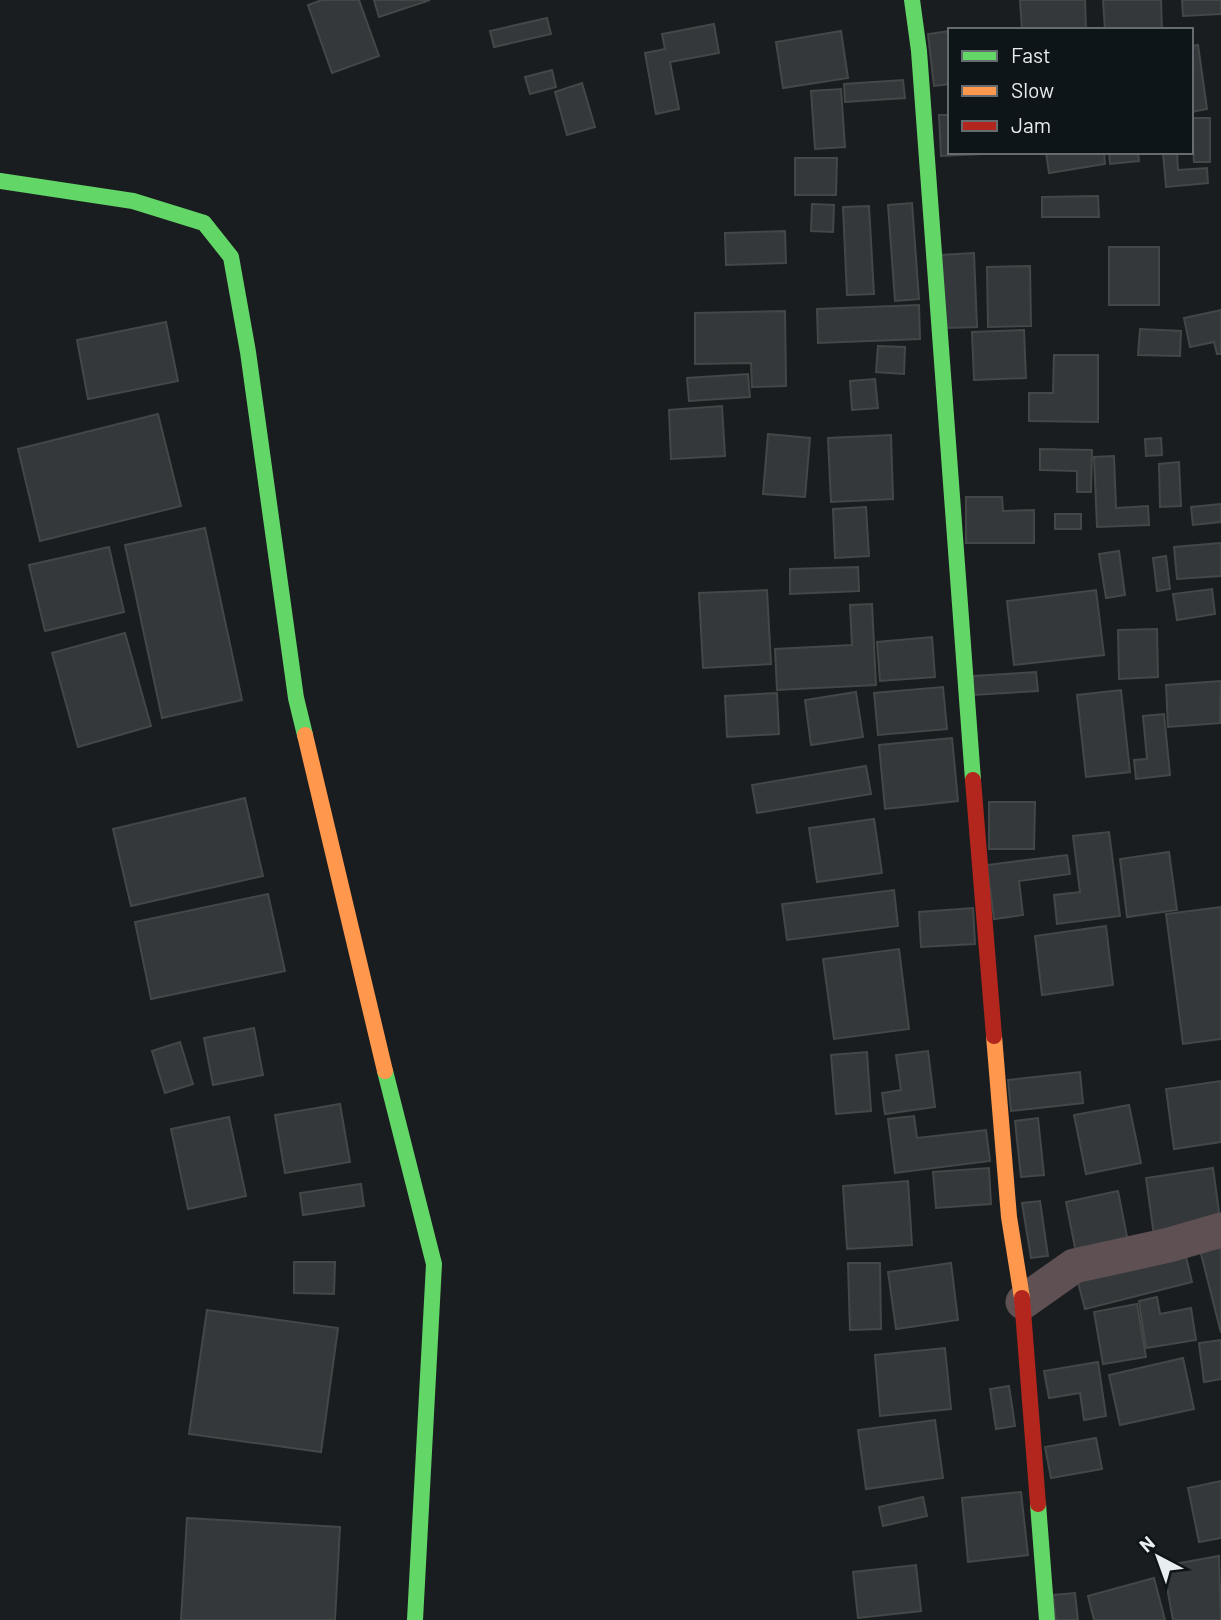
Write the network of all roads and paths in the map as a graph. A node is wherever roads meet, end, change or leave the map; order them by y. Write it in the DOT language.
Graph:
graph roads {
  1 [pos="912,0"];
  2 [pos="0,181"];
  3 [pos="1221,1230"];
  4 [pos="1023,1302"];
  5 [pos="415,1620"];
  6 [pos="1047,1620"];
  1 -- 4 [label="street"];
  2 -- 5 [label="street"];
  3 -- 4 [label="street"];
  4 -- 6 [label="street"];
}
